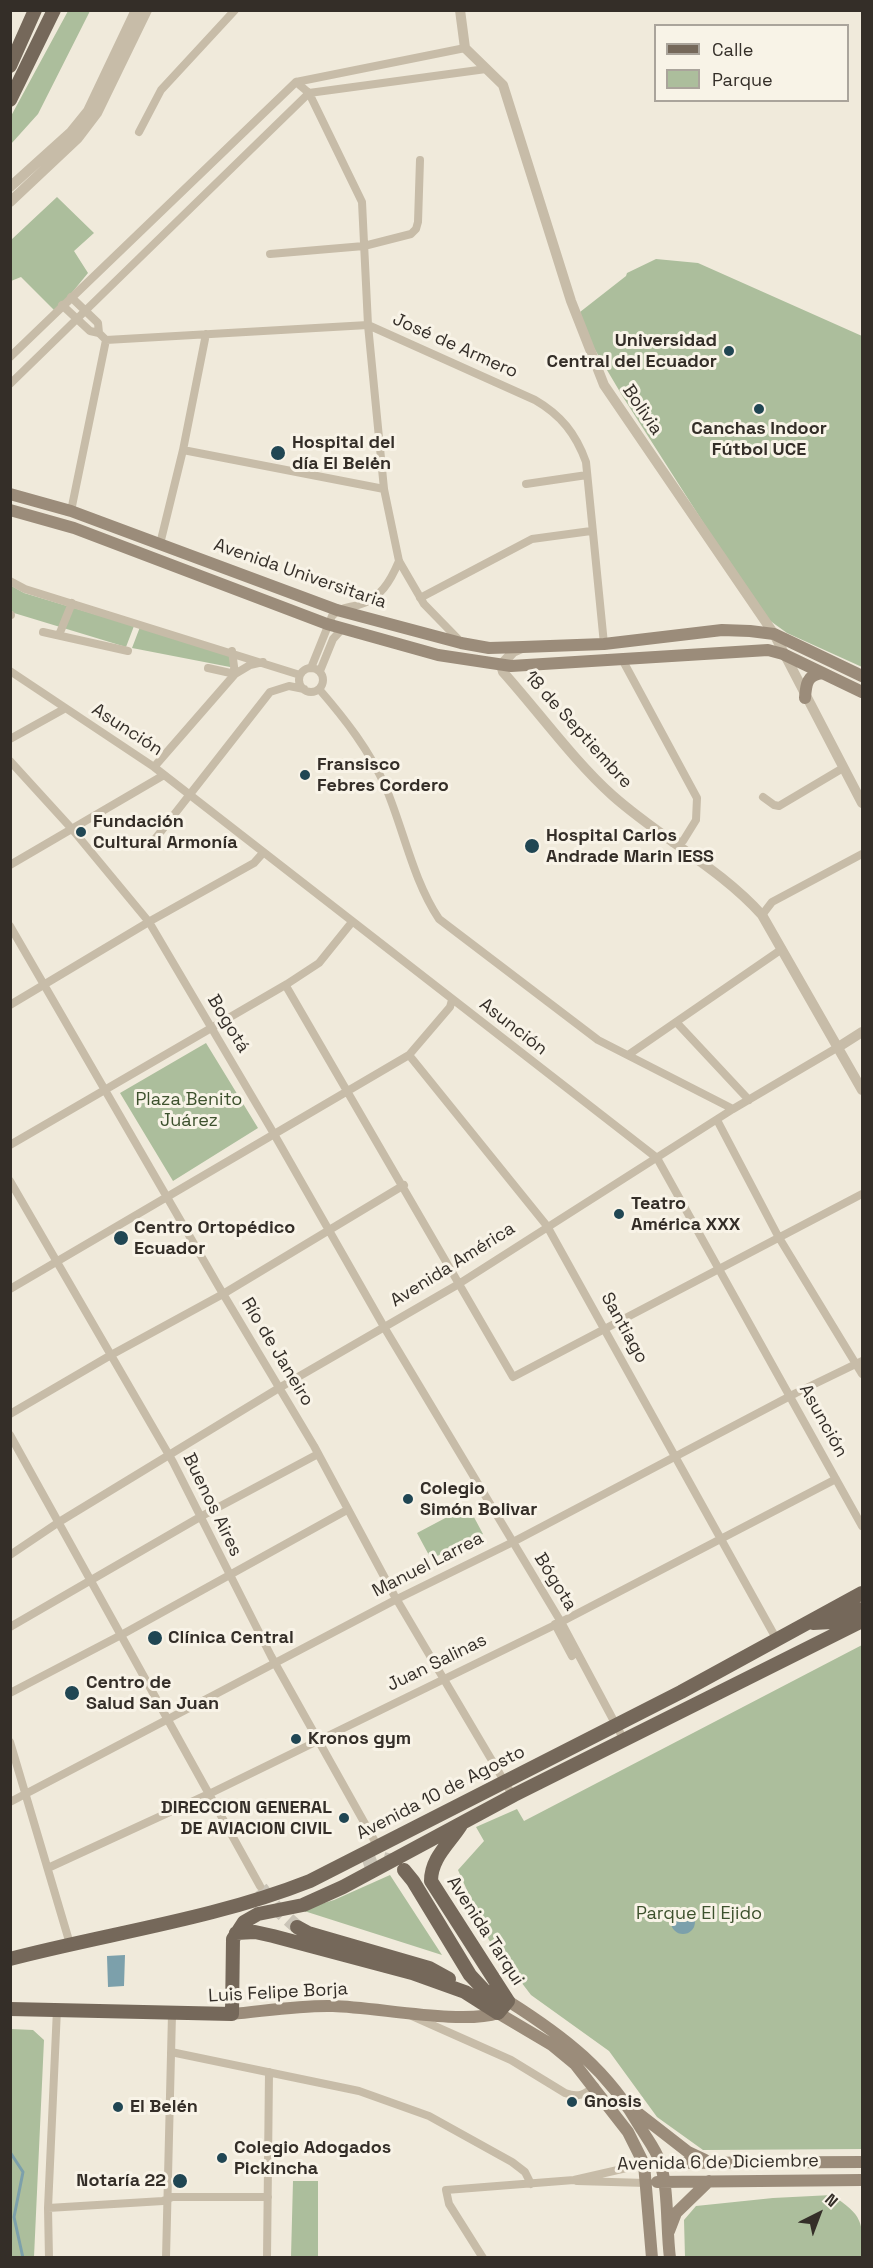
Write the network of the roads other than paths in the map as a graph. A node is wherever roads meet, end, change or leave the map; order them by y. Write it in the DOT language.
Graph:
graph roads {
  1 [pos="33,10"];
  2 [pos="54,10"];
  3 [pos="136,10"];
  4 [pos="147,10"];
  5 [pos="235,10"];
  6 [pos="460,10"];
  7 [pos="465,48"];
  8 [pos="14,50"];
  9 [pos="33,58"];
  10 [pos="10,66"];
  11 [pos="486,69"];
  12 [pos="296,82"];
  13 [pos="309,93"];
  14 [pos="10,100"];
  15 [pos="139,132"];
  16 [pos="420,160"];
  17 [pos="10,188"];
  18 [pos="10,202"];
  19 [pos="364,246"];
  20 [pos="270,254"];
  21 [pos="71,297"];
  22 [pos="62,305"];
  23 [pos="84,310"];
  24 [pos="76,318"];
  25 [pos="368,325"];
  26 [pos="99,333"];
  27 [pos="206,334"];
  28 [pos="106,340"];
  29 [pos="10,357"];
  30 [pos="10,384"];
  31 [pos="183,450"];
  32 [pos="587,475"];
  33 [pos="526,484"];
  34 [pos="384,489"];
  35 [pos="10,494"];
  36 [pos="10,510"];
  37 [pos="70,511"];
  38 [pos="591,531"];
  39 [pos="160,544"];
  40 [pos="399,561"];
  41 [pos="10,581"];
  42 [pos="420,598"];
  43 [pos="72,603"];
  44 [pos="338,610"];
  45 [pos="327,624"];
  46 [pos="342,629"];
  47 [pos="44,632"];
  48 [pos="774,634"];
  49 [pos="59,635"];
  50 [pos="461,643"];
  51 [pos="604,644"];
  52 [pos="523,647"];
  53 [pos="128,651"];
  54 [pos="232,651"];
  55 [pos="783,654"];
  56 [pos="623,661"];
  57 [pos="267,662"];
  58 [pos="501,665"];
  59 [pos="208,668"];
  60 [pos="316,670"];
  61 [pos="10,671"];
  62 [pos="822,673"];
  63 [pos="235,674"];
  64 [pos="300,675"];
  65 [pos="862,676"];
  66 [pos="304,689"];
  67 [pos="319,689"];
  68 [pos="862,692"];
  69 [pos="805,698"];
  70 [pos="64,709"];
  71 [pos="10,739"];
  72 [pos="10,761"];
  73 [pos="154,767"];
  74 [pos="843,768"];
  75 [pos="164,775"];
  76 [pos="190,795"];
  77 [pos="763,797"];
  78 [pos="862,802"];
  79 [pos="72,829"];
  80 [pos="155,839"];
  81 [pos="673,843"];
  82 [pos="262,854"];
  83 [pos="862,854"];
  84 [pos="10,865"];
  85 [pos="762,915"];
  86 [pos="149,922"];
  87 [pos="352,922"];
  88 [pos="10,926"];
  89 [pos="782,949"];
  90 [pos="45,986"];
  91 [pos="286,986"];
  92 [pos="452,1000"];
  93 [pos="10,1005"];
  94 [pos="677,1023"];
  95 [pos="211,1028"];
  96 [pos="862,1032"];
  97 [pos="840,1046"];
  98 [pos="409,1054"];
  99 [pos="628,1055"];
  100 [pos="347,1089"];
  101 [pos="106,1090"];
  102 [pos="862,1090"];
  103 [pos="749,1100"];
  104 [pos="733,1109"];
  105 [pos="717,1120"];
  106 [pos="274,1133"];
  107 [pos="10,1145"];
  108 [pos="657,1158"];
  109 [pos="10,1181"];
  110 [pos="404,1185"];
  111 [pos="862,1194"];
  112 [pos="167,1196"];
  113 [pos="547,1226"];
  114 [pos="329,1229"];
  115 [pos="778,1236"];
  116 [pos="58,1262"];
  117 [pos="721,1269"];
  118 [pos="457,1285"];
  119 [pos="10,1289"];
  120 [pos="223,1294"];
  121 [pos="384,1328"];
  122 [pos="606,1329"];
  123 [pos="111,1355"];
  124 [pos="859,1363"];
  125 [pos="862,1374"];
  126 [pos="279,1388"];
  127 [pos="790,1396"];
  128 [pos="10,1414"];
  129 [pos="10,1435"];
  130 [pos="318,1454"];
  131 [pos="169,1455"];
  132 [pos="675,1457"];
  133 [pos="836,1479"];
  134 [pos="347,1510"];
  135 [pos="200,1517"];
  136 [pos="58,1522"];
  137 [pos="862,1527"];
  138 [pos="721,1541"];
  139 [pos="511,1543"];
  140 [pos="10,1555"];
  141 [pos="228,1574"];
  142 [pos="93,1580"];
  143 [pos="862,1593"];
  144 [pos="397,1599"];
  145 [pos="862,1609"];
  146 [pos="862,1621"];
  147 [pos="558,1623"];
  148 [pos="806,1624"];
  149 [pos="10,1627"];
  150 [pos="123,1634"];
  151 [pos="777,1640"];
  152 [pos="814,1645"];
  153 [pos="275,1663"];
  154 [pos="444,1678"];
  155 [pos="10,1693"];
  156 [pos="170,1719"];
  157 [pos="613,1725"];
  158 [pos="318,1738"];
  159 [pos="624,1740"];
  160 [pos="10,1743"];
  161 [pos="504,1781"];
  162 [pos="211,1792"];
  163 [pos="25,1794"];
  164 [pos="513,1796"];
  165 [pos="10,1802"];
  166 [pos="463,1822"];
  167 [pos="378,1847"];
  168 [pos="364,1866"];
  169 [pos="48,1868"];
  170 [pos="404,1870"];
  171 [pos="260,1886"];
  172 [pos="226,1909"];
  173 [pos="297,1927"];
  174 [pos="236,1933"];
  175 [pos="70,1944"];
  176 [pos="10,1959"];
  177 [pos="465,1992"];
  178 [pos="508,2001"];
  179 [pos="10,2009"];
  180 [pos="57,2009"];
  181 [pos="401,2011"];
  182 [pos="498,2013"];
  183 [pos="172,2014"];
  184 [pos="232,2014"];
  185 [pos="171,2052"];
  186 [pos="269,2072"];
  187 [pos="595,2086"];
  188 [pos="627,2105"];
  189 [pos="862,2162"];
  190 [pos="660,2163"];
  191 [pos="715,2163"];
  192 [pos="644,2164"];
  193 [pos="574,2180"];
  194 [pos="862,2180"];
  195 [pos="709,2181"];
  196 [pos="663,2182"];
  197 [pos="646,2183"];
  198 [pos="531,2184"];
  199 [pos="268,2197"];
  200 [pos="168,2199"];
  201 [pos="48,2208"];
  202 [pos="667,2234"];
  203 [pos="49,2258"];
  204 [pos="166,2258"];
  205 [pos="267,2258"];
  206 [pos="483,2258"];
  207 [pos="652,2258"];
  208 [pos="670,2258"];
  1 -- 8 [label="main road"];
  2 -- 9 [label="main road"];
  3 -- 17 [label="street"];
  4 -- 18 [label="street"];
  5 -- 15 [label="street"];
  6 -- 7 [label="street"];
  7 -- 11 [label="street, Bolivia"];
  7 -- 12 [label="street"];
  8 -- 9 [label="main road"];
  8 -- 10 [label="main road"];
  9 -- 14 [label="main road"];
  11 -- 13 [label="street"];
  11 -- 48 [label="street, Bolivia"];
  12 -- 13 [label="street"];
  12 -- 21 [label="street"];
  13 -- 19 [label="street"];
  13 -- 23 [label="street"];
  16 -- 19 [label="street"];
  19 -- 20 [label="street"];
  19 -- 25 [label="street"];
  21 -- 22 [label="street"];
  21 -- 23 [label="street"];
  22 -- 24 [label="street"];
  22 -- 29 [label="street"];
  23 -- 24 [label="street"];
  23 -- 26 [label="street"];
  24 -- 26 [label="street"];
  24 -- 30 [label="street"];
  25 -- 27 [label="street, José de Armero"];
  25 -- 32 [label="street, José de Armero"];
  25 -- 34 [label="street"];
  26 -- 28 [label="street"];
  27 -- 28 [label="street, José de Armero"];
  27 -- 31 [label="street"];
  28 -- 37 [label="street"];
  31 -- 34 [label="street"];
  31 -- 39 [label="street"];
  32 -- 33 [label="street"];
  32 -- 38 [label="street, José de Armero"];
  34 -- 40 [label="street"];
  35 -- 37 [label="main road, Avenida Universitaria"];
  36 -- 45 [label="main road, Avenida Universitaria"];
  37 -- 39 [label="main road, Avenida Universitaria"];
  38 -- 42 [label="street"];
  38 -- 51 [label="street, José de Armero"];
  39 -- 44 [label="main road, Avenida Universitaria"];
  40 -- 42 [label="street"];
  40 -- 44 [label="street"];
  41 -- 43 [label="street"];
  42 -- 50 [label="street"];
  43 -- 49 [label="street"];
  43 -- 54 [label="street"];
  44 -- 45 [label="street"];
  44 -- 50 [label="main road, Avenida Universitaria"];
  45 -- 46 [label="main road, Avenida Universitaria"];
  45 -- 60 [label="street"];
  46 -- 58 [label="main road, Avenida Universitaria"];
  46 -- 60 [label="street"];
  47 -- 49 [label="street"];
  48 -- 51 [label="main road, Avenida Universitaria"];
  48 -- 55 [label="street, Bolivia"];
  48 -- 65 [label="main road, Avenida Universitaria"];
  49 -- 53 [label="street"];
  50 -- 52 [label="main road, Avenida Universitaria"];
  51 -- 52 [label="main road, Avenida Universitaria"];
  52 -- 58 [label="street, 18 de Septiembre"];
  54 -- 57 [label="street"];
  54 -- 63 [label="street"];
  55 -- 56 [label="main road, Avenida Universitaria"];
  55 -- 62 [label="main road, Avenida Universitaria"];
  55 -- 69 [label="street, Bolivia"];
  56 -- 58 [label="main road, Avenida Universitaria"];
  56 -- 81 [label="street"];
  57 -- 63 [label="street"];
  57 -- 64 [label="street"];
  58 -- 81 [label="street, 18 de Septiembre"];
  59 -- 63 [label="street"];
  60 -- 64 [label="street"];
  60 -- 67 [label="street"];
  61 -- 70 [label="street, Asunción"];
  62 -- 68 [label="main road, Avenida Universitaria"];
  62 -- 69 [label="main road"];
  63 -- 73 [label="street"];
  64 -- 66 [label="street"];
  66 -- 67 [label="street"];
  66 -- 76 [label="street"];
  67 -- 99 [label="street"];
  69 -- 74 [label="street, Bolivia"];
  70 -- 71 [label="street"];
  70 -- 73 [label="street, Asunción"];
  72 -- 79 [label="street, Bogotá"];
  73 -- 75 [label="street, Asunción"];
  74 -- 77 [label="street"];
  74 -- 78 [label="street, Bolivia"];
  75 -- 76 [label="street, Asunción"];
  75 -- 79 [label="street"];
  76 -- 80 [label="street"];
  76 -- 82 [label="street, Asunción"];
  79 -- 84 [label="street"];
  79 -- 86 [label="street, Bogotá"];
  81 -- 85 [label="street, 18 de Septiembre"];
  82 -- 86 [label="street"];
  82 -- 87 [label="street, Asunción"];
  83 -- 85 [label="street"];
  85 -- 89 [label="street, 18 de Septiembre"];
  86 -- 90 [label="street"];
  86 -- 95 [label="street, Bogotá"];
  87 -- 91 [label="street"];
  87 -- 92 [label="street, Asunción"];
  88 -- 90 [label="street, Río de Janeiro"];
  89 -- 94 [label="street"];
  89 -- 97 [label="street, 18 de Septiembre"];
  90 -- 93 [label="street"];
  90 -- 101 [label="street, Río de Janeiro"];
  91 -- 95 [label="street"];
  91 -- 100 [label="street"];
  92 -- 98 [label="street"];
  92 -- 108 [label="street, Asunción"];
  94 -- 99 [label="street"];
  94 -- 103 [label="street"];
  95 -- 101 [label="street"];
  95 -- 106 [label="street, Bogotá"];
  96 -- 97 [label="street, Avenida América"];
  97 -- 102 [label="street, 18 de Septiembre"];
  97 -- 103 [label="street, Avenida América"];
  98 -- 100 [label="street"];
  98 -- 113 [label="street, Santiago"];
  99 -- 104 [label="street"];
  100 -- 106 [label="street"];
  100 -- 110 [label="street"];
  101 -- 107 [label="street"];
  101 -- 112 [label="street, Río de Janeiro"];
  103 -- 104 [label="street, Avenida América"];
  104 -- 105 [label="street, Avenida América"];
  105 -- 108 [label="street, Avenida América"];
  105 -- 115 [label="street"];
  106 -- 112 [label="street"];
  106 -- 114 [label="street, Bogotá"];
  108 -- 113 [label="street, Avenida América"];
  108 -- 117 [label="street, Asunción"];
  109 -- 116 [label="street, Buenos Aires"];
  110 -- 114 [label="street"];
  110 -- 118 [label="street"];
  111 -- 115 [label="street"];
  112 -- 116 [label="street"];
  112 -- 120 [label="street, Río de Janeiro"];
  113 -- 118 [label="street, Avenida América"];
  113 -- 122 [label="street, Santiago"];
  114 -- 120 [label="street"];
  114 -- 121 [label="street, Bogotá"];
  115 -- 117 [label="street"];
  115 -- 124 [label="street"];
  116 -- 119 [label="street"];
  116 -- 123 [label="street, Buenos Aires"];
  117 -- 122 [label="street"];
  117 -- 127 [label="street, Asunción"];
  118 -- 121 [label="street, Avenida América"];
  118 -- 122 [label="street"];
  120 -- 123 [label="street"];
  120 -- 126 [label="street, Río de Janeiro"];
  121 -- 126 [label="street, Avenida América"];
  121 -- 139 [label="street, Bógota"];
  122 -- 132 [label="street, Santiago"];
  123 -- 128 [label="street"];
  123 -- 131 [label="street, Buenos Aires"];
  124 -- 125 [label="street"];
  124 -- 127 [label="street, Manuel Larrea"];
  126 -- 130 [label="street, Río de Janeiro"];
  126 -- 131 [label="street, Avenida América"];
  127 -- 132 [label="street, Manuel Larrea"];
  127 -- 133 [label="street, Asunción"];
  129 -- 136 [label="street"];
  130 -- 134 [label="street, Río de Janeiro"];
  130 -- 135 [label="street"];
  131 -- 135 [label="street, Buenos Aires"];
  131 -- 136 [label="street, Avenida América"];
  132 -- 138 [label="street, Santiago"];
  132 -- 139 [label="street, Manuel Larrea"];
  133 -- 137 [label="street, Asunción"];
  133 -- 138 [label="street, Juan Salinas"];
  134 -- 141 [label="street"];
  134 -- 144 [label="street, Río de Janeiro"];
  135 -- 141 [label="street, Buenos Aires"];
  135 -- 142 [label="street"];
  136 -- 140 [label="street, Avenida América"];
  136 -- 142 [label="street"];
  138 -- 147 [label="street, Juan Salinas"];
  138 -- 151 [label="street, Santiago"];
  139 -- 144 [label="street, Manuel Larrea"];
  139 -- 147 [label="street, Bógota"];
  141 -- 150 [label="street"];
  141 -- 153 [label="street, Buenos Aires"];
  142 -- 149 [label="street"];
  142 -- 150 [label="street"];
  143 -- 148 [label="main road, Avenida 10 de Agosto"];
  144 -- 153 [label="street, Manuel Larrea"];
  144 -- 154 [label="street, Río de Janeiro"];
  145 -- 148 [label="main road"];
  146 -- 152 [label="main road, Avenida 10 de Agosto"];
  147 -- 154 [label="street, Juan Salinas"];
  147 -- 157 [label="street, Bógota"];
  148 -- 151 [label="main road, Avenida 10 de Agosto"];
  148 -- 152 [label="main road"];
  150 -- 155 [label="street"];
  150 -- 156 [label="street"];
  151 -- 157 [label="main road, Avenida 10 de Agosto"];
  152 -- 159 [label="main road, Avenida 10 de Agosto"];
  153 -- 156 [label="street, Manuel Larrea"];
  153 -- 158 [label="street, Buenos Aires"];
  154 -- 158 [label="street, Juan Salinas"];
  154 -- 161 [label="street, Río de Janeiro"];
  156 -- 162 [label="street"];
  156 -- 163 [label="street, Manuel Larrea"];
  157 -- 159 [label="street, Bógota"];
  157 -- 161 [label="main road, Avenida 10 de Agosto"];
  158 -- 162 [label="street, Juan Salinas"];
  158 -- 167 [label="street, Buenos Aires"];
  159 -- 164 [label="main road, Avenida 10 de Agosto"];
  160 -- 163 [label="street"];
  161 -- 164 [label="street, Río de Janeiro"];
  161 -- 167 [label="main road, Avenida 10 de Agosto"];
  162 -- 169 [label="street, Juan Salinas"];
  162 -- 171 [label="street"];
  163 -- 165 [label="street, Manuel Larrea"];
  163 -- 169 [label="street"];
  164 -- 166 [label="main road, Avenida 10 de Agosto"];
  166 -- 174 [label="main road, Avenida 10 de Agosto"];
  166 -- 178 [label="main road, Avenida Tarqui"];
  167 -- 172 [label="main road, Avenida 10 de Agosto"];
  168 -- 172 [label="main road"];
  169 -- 175 [label="street"];
  170 -- 178 [label="main road"];
  172 -- 175 [label="main road, Avenida 10 de Agosto"];
  173 -- 177 [label="main road"];
  174 -- 177 [label="main road, Avenida Tarqui"];
  174 -- 184 [label="main road"];
  175 -- 176 [label="main road, Avenida 10 de Agosto"];
  177 -- 182 [label="main road, Avenida Tarqui"];
  178 -- 182 [label="main road"];
  178 -- 188 [label="main road, Avenida Tarqui"];
  179 -- 180 [label="main road, Luis Felipe Borja"];
  180 -- 183 [label="main road, Luis Felipe Borja"];
  180 -- 201 [label="street"];
  181 -- 182 [label="main road, Avenida Tarqui"];
  181 -- 184 [label="main road, Luis Felipe Borja"];
  181 -- 187 [label="street, Luis Felipe Borja"];
  182 -- 187 [label="main road, Avenida Tarqui"];
  183 -- 184 [label="main road, Luis Felipe Borja"];
  183 -- 185 [label="street"];
  185 -- 186 [label="street"];
  185 -- 200 [label="street"];
  186 -- 198 [label="street"];
  186 -- 199 [label="street"];
  187 -- 192 [label="main road, Avenida Tarqui"];
  188 -- 190 [label="main road, Avenida Tarqui"];
  188 -- 191 [label="main road"];
  189 -- 191 [label="main road, Avenida 6 de Diciembre"];
  190 -- 191 [label="main road, Avenida 6 de Diciembre"];
  190 -- 192 [label="main road, Avenida 6 de Diciembre"];
  190 -- 196 [label="main road, Avenida Tarqui"];
  192 -- 193 [label="street, Avenida 6 de Diciembre"];
  192 -- 197 [label="main road, Avenida Tarqui"];
  193 -- 197 [label="street, Avenida 6 de Diciembre"];
  193 -- 198 [label="street, Avenida 6 de Diciembre"];
  194 -- 195 [label="main road, Avenida 6 de Diciembre"];
  195 -- 196 [label="main road, Avenida 6 de Diciembre"];
  195 -- 202 [label="main road"];
  196 -- 197 [label="main road, Avenida 6 de Diciembre"];
  196 -- 202 [label="main road, Avenida Tarqui"];
  197 -- 207 [label="main road, Avenida Tarqui"];
  198 -- 206 [label="street, Avenida 6 de Diciembre"];
  199 -- 200 [label="street"];
  199 -- 205 [label="street"];
  200 -- 201 [label="street"];
  200 -- 204 [label="street"];
  201 -- 203 [label="street"];
  202 -- 208 [label="main road, Avenida Tarqui"];
}
